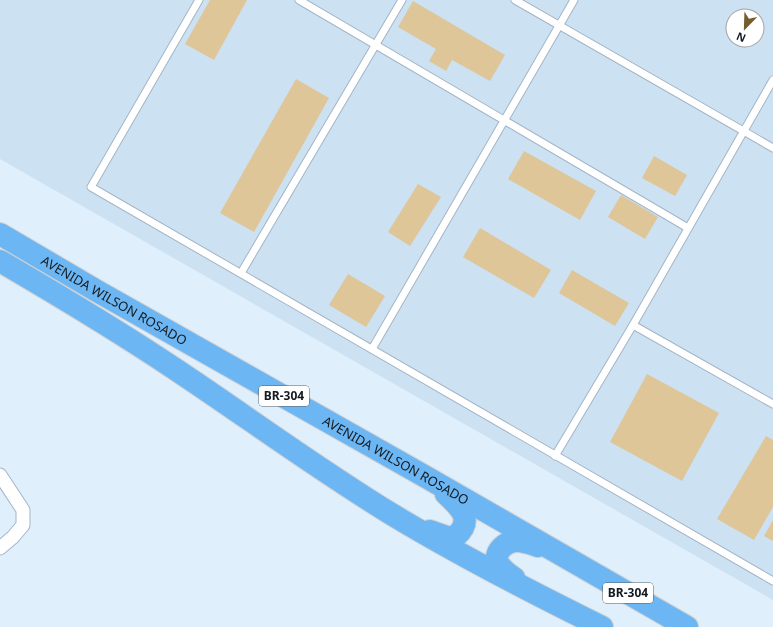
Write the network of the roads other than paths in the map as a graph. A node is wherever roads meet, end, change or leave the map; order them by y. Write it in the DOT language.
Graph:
graph roads {
  1 [pos="199,0"];
  2 [pos="299,0"];
  3 [pos="402,0"];
  4 [pos="515,0"];
  5 [pos="574,0"];
  6 [pos="560,26"];
  7 [pos="376,44"];
  8 [pos="773,80"];
  9 [pos="505,120"];
  10 [pos="744,131"];
  11 [pos="773,148"];
  12 [pos="688,228"];
  13 [pos="0,234"];
  14 [pos="0,262"];
  15 [pos="241,273"];
  16 [pos="633,325"];
  17 [pos="372,349"];
  18 [pos="773,404"];
  19 [pos="555,456"];
  20 [pos="0,475"];
  21 [pos="426,477"];
  22 [pos="397,517"];
  23 [pos="0,548"];
  24 [pos="569,559"];
  25 [pos="773,581"];
  26 [pos="547,600"];
  27 [pos="602,627"];
  28 [pos="687,627"];
  1 -- 15 [label="lane"];
  2 -- 7 [label="lane"];
  3 -- 7 [label="lane"];
  4 -- 6 [label="lane"];
  5 -- 6 [label="lane"];
  6 -- 9 [label="lane"];
  6 -- 10 [label="lane"];
  7 -- 9 [label="lane"];
  7 -- 15 [label="lane"];
  8 -- 10 [label="lane"];
  9 -- 12 [label="lane"];
  9 -- 17 [label="lane"];
  10 -- 11 [label="lane"];
  10 -- 12 [label="lane"];
  12 -- 16 [label="lane"];
  13 -- 21 [label="highway, AVENIDA WILSON ROSADO / BR-304"];
  14 -- 22 [label="highway, AVENIDA WILSON ROSADO / BR-304"];
  15 -- 17 [label="lane"];
  16 -- 18 [label="lane"];
  16 -- 19 [label="lane"];
  17 -- 19 [label="lane"];
  19 -- 25 [label="lane"];
  20 -- 23 [label="street"];
  21 -- 22 [label="highway"];
  21 -- 24 [label="highway, AVENIDA WILSON ROSADO / BR-304"];
  22 -- 26 [label="highway, AVENIDA WILSON ROSADO / BR-304"];
  24 -- 26 [label="highway"];
  24 -- 28 [label="highway, AVENIDA WILSON ROSADO / BR-304"];
  26 -- 27 [label="highway, AVENIDA WILSON ROSADO / BR-304"];
}
